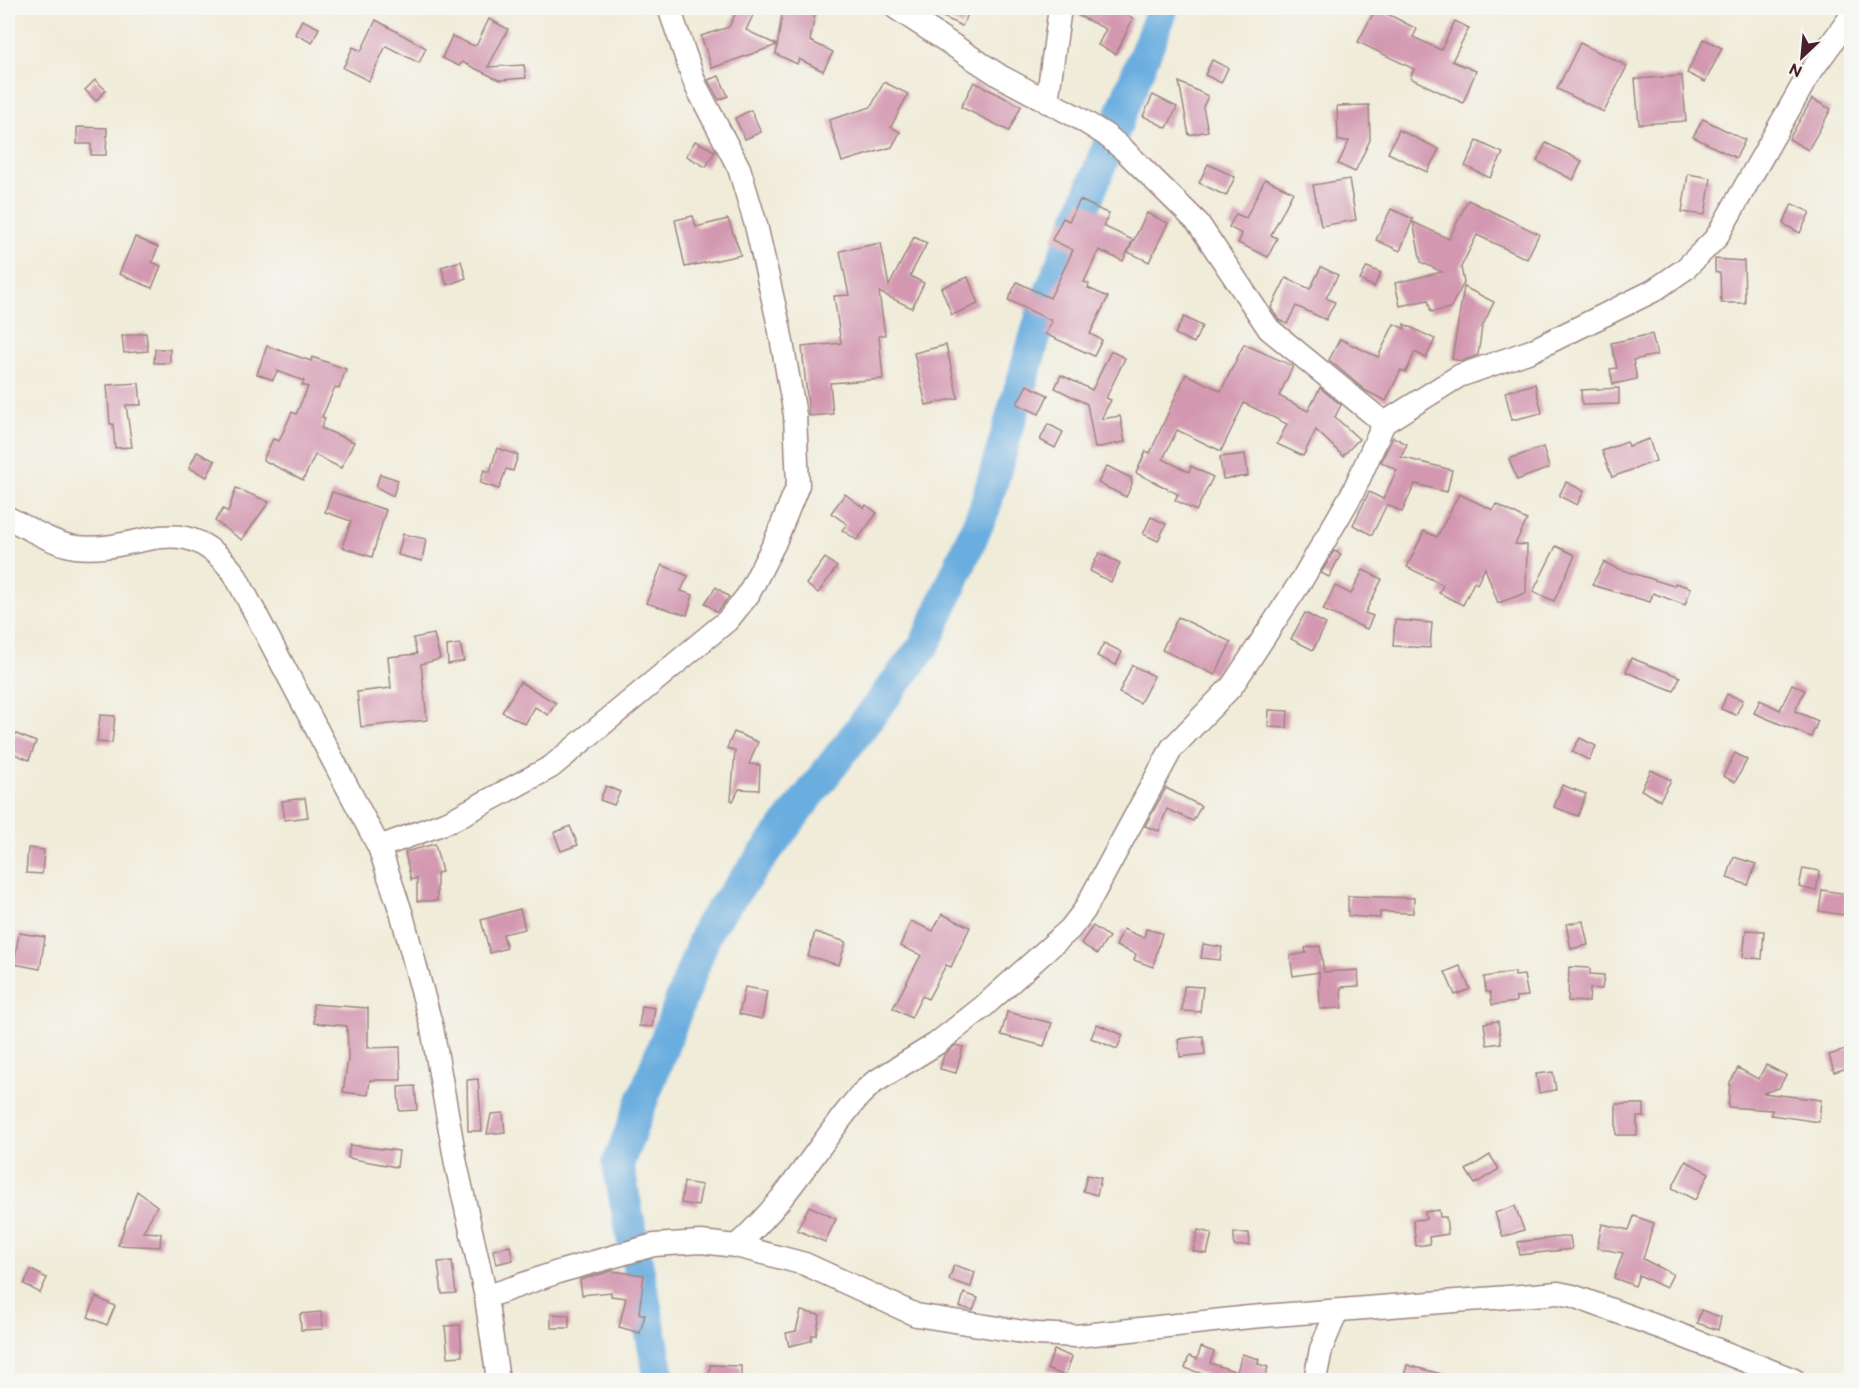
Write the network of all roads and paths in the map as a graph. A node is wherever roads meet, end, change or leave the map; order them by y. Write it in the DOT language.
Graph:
graph roads {
  1 [pos="669,8"];
  2 [pos="896,8"];
  3 [pos="1060,8"];
  4 [pos="1851,15"];
  5 [pos="1047,102"];
  6 [pos="1384,423"];
  7 [pos="8,518"];
  8 [pos="379,847"];
  9 [pos="736,1246"];
  10 [pos="486,1297"];
  11 [pos="1337,1311"];
  12 [pos="498,1380"];
  13 [pos="1315,1380"];
  14 [pos="1794,1380"];
  1 -- 8 [label="street"];
  2 -- 5 [label="street"];
  3 -- 5 [label="street"];
  4 -- 6 [label="street"];
  5 -- 6 [label="street"];
  6 -- 9 [label="street"];
  7 -- 8 [label="street"];
  8 -- 10 [label="street"];
  9 -- 10 [label="street"];
  9 -- 11 [label="street"];
  10 -- 12 [label="street"];
  11 -- 13 [label="street"];
  11 -- 14 [label="street"];
}
